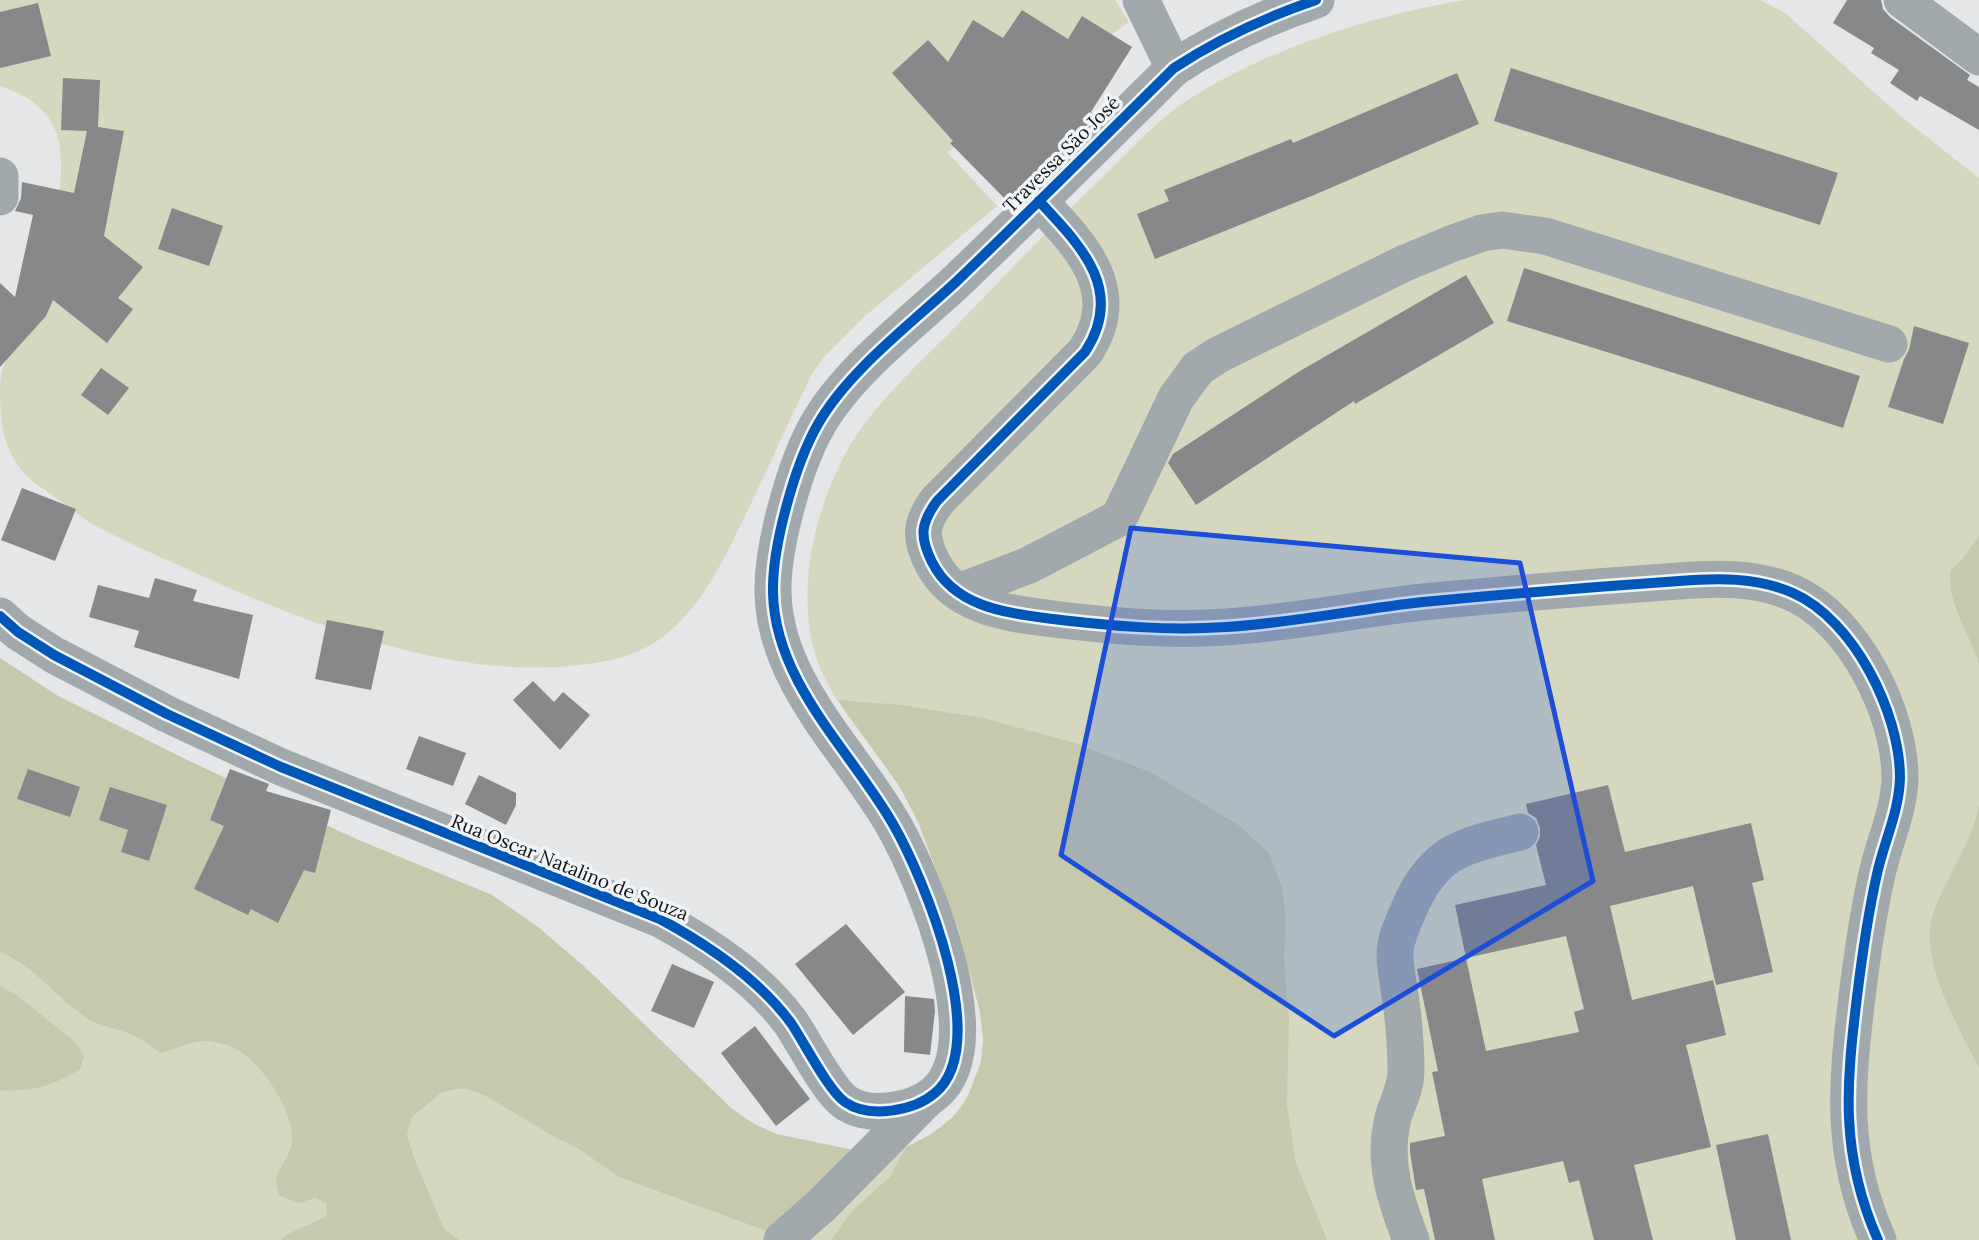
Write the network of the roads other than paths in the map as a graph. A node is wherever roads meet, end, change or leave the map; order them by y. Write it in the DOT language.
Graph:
graph roads {
  1 [pos="1141,0"];
  2 [pos="1316,0"];
  3 [pos="1902,0"];
  4 [pos="1979,57"];
  5 [pos="1174,68"];
  6 [pos="0,176"];
  7 [pos="0,197"];
  8 [pos="1039,201"];
  9 [pos="1889,344"];
  10 [pos="959,592"];
  11 [pos="0,616"];
  12 [pos="1520,832"];
  13 [pos="926,1100"];
  14 [pos="782,1240"];
  15 [pos="1411,1240"];
  16 [pos="1878,1240"];
  1 -- 5 [label="street"];
  2 -- 5 [label="street, Travessa São José"];
  3 -- 4 [label="street"];
  5 -- 8 [label="street, Travessa São José"];
  6 -- 7 [label="street"];
  8 -- 10 [label="street"];
  8 -- 13 [label="street, Travessa São José"];
  9 -- 10 [label="street"];
  10 -- 16 [label="street"];
  11 -- 13 [label="street, Rua Oscar Natalino de Souza"];
  12 -- 15 [label="street"];
  13 -- 14 [label="street"];
}
